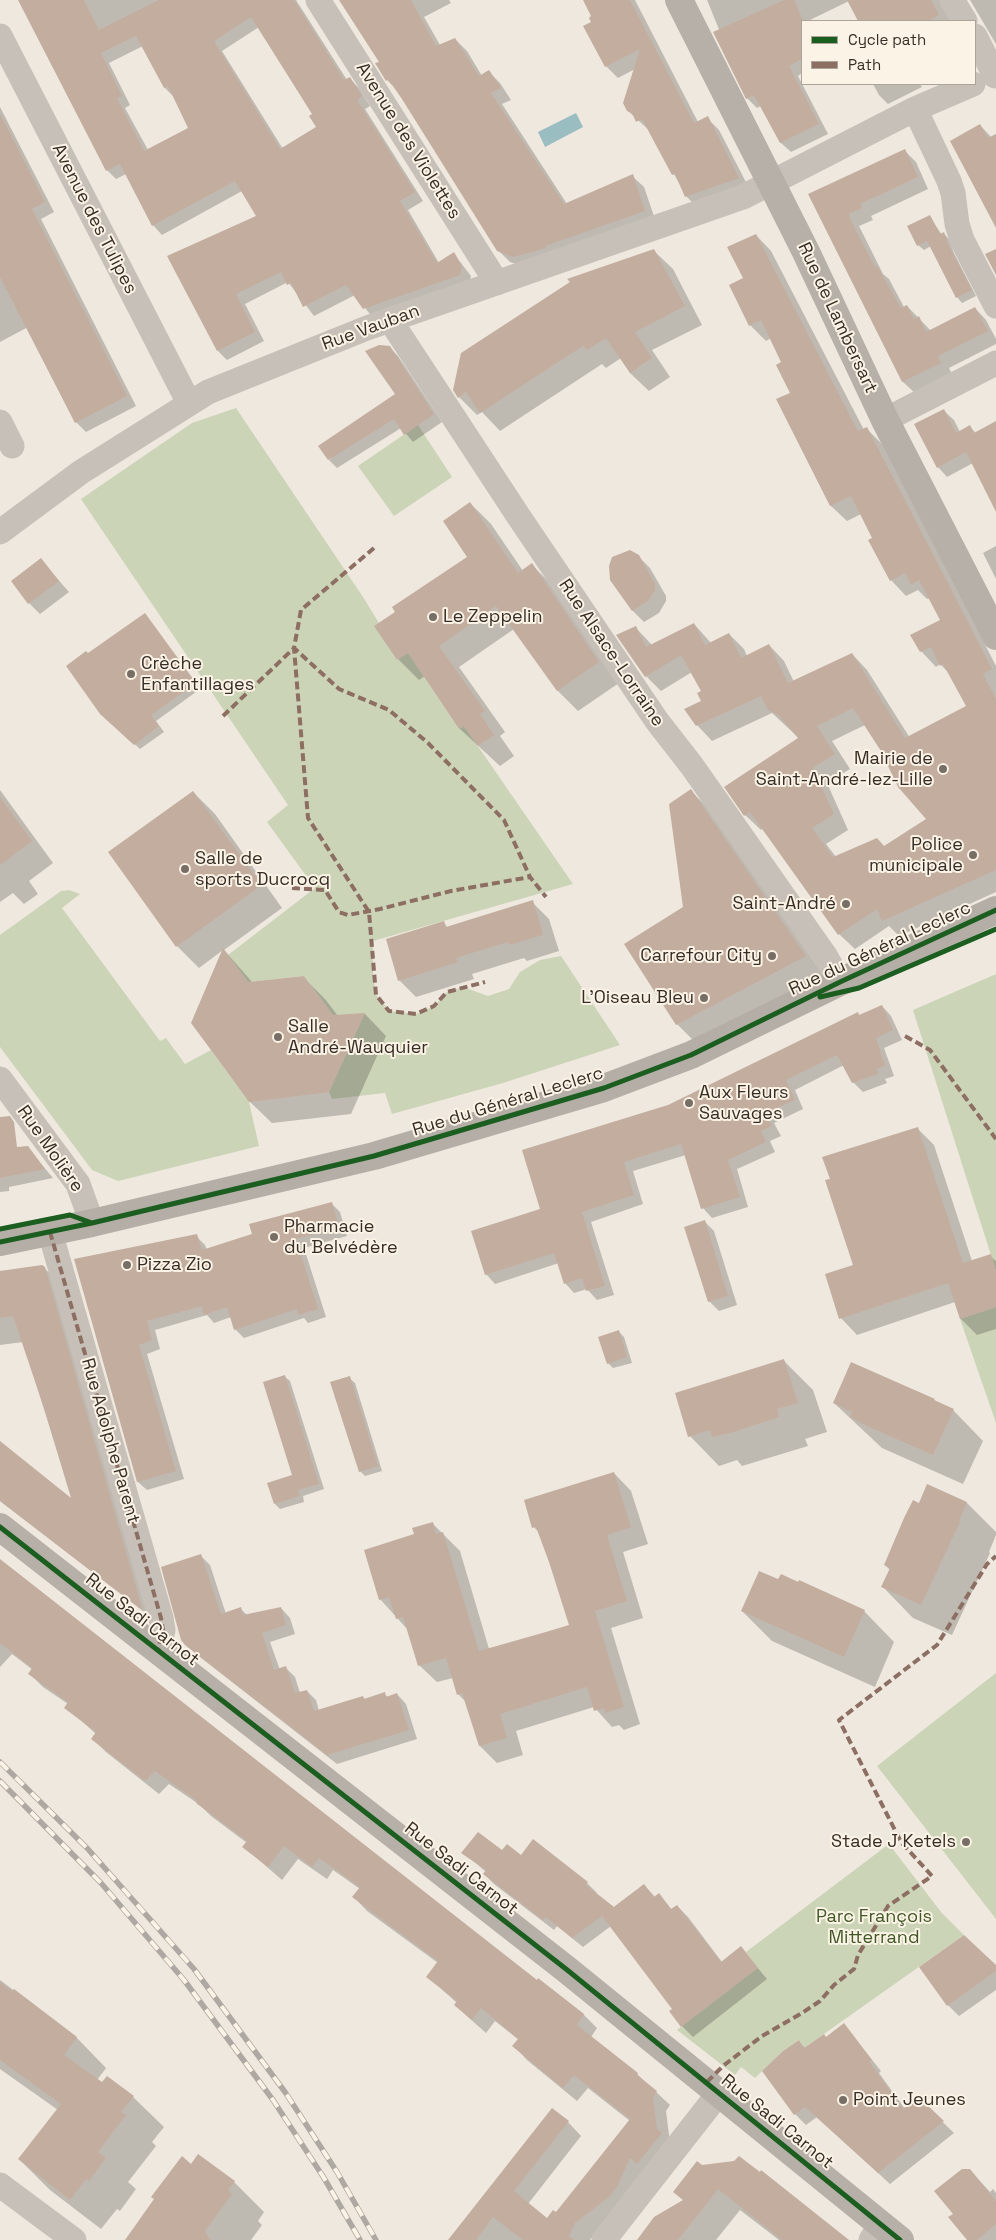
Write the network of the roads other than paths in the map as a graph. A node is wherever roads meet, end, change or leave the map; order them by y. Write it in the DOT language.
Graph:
graph roads {
  1 [pos="318,0"];
  2 [pos="679,0"];
  3 [pos="952,0"];
  4 [pos="964,20"];
  5 [pos="0,36"];
  6 [pos="976,40"];
  7 [pos="985,80"];
  8 [pos="973,85"];
  9 [pos="915,109"];
  10 [pos="772,183"];
  11 [pos="497,283"];
  12 [pos="996,306"];
  13 [pos="390,320"];
  14 [pos="996,363"];
  15 [pos="189,403"];
  16 [pos="885,420"];
  17 [pos="0,422"];
  18 [pos="12,446"];
  19 [pos="0,532"];
  20 [pos="996,636"];
  21 [pos="996,910"];
  22 [pos="840,982"];
  23 [pos="0,1078"];
  24 [pos="92,1223"];
  25 [pos="50,1232"];
  26 [pos="0,1242"];
  27 [pos="0,1526"];
  28 [pos="158,1649"];
  29 [pos="719,2093"];
  30 [pos="0,2185"];
  31 [pos="884,2235"];
  32 [pos="74,2240"];
  33 [pos="604,2240"];
  1 -- 11 [label="street, Avenue des Violettes"];
  2 -- 10 [label="street, Rue de Lambersart"];
  3 -- 4 [label="street"];
  5 -- 15 [label="street, Avenue des Tulipes"];
  6 -- 7 [label="street"];
  8 -- 9 [label="street, Rue Vauban"];
  9 -- 10 [label="street, Rue Vauban"];
  9 -- 12 [label="street"];
  10 -- 11 [label="street, Rue Vauban"];
  10 -- 16 [label="street, Rue de Lambersart"];
  11 -- 13 [label="street, Rue Vauban"];
  13 -- 15 [label="street, Rue Vauban"];
  13 -- 22 [label="street, Rue Alsace-Lorraine"];
  14 -- 16 [label="street"];
  15 -- 19 [label="street, Rue Vauban"];
  16 -- 20 [label="street, Rue de Lambersart"];
  17 -- 18 [label="street"];
  21 -- 22 [label="main road, Rue du Général Leclerc"];
  22 -- 24 [label="main road, Rue du Général Leclerc"];
  23 -- 24 [label="street, Rue Molière"];
  24 -- 25 [label="main road, Rue du Général Leclerc"];
  25 -- 26 [label="main road, Rue du Général Leclerc"];
  25 -- 28 [label="street, Rue Adolphe Parent"];
  27 -- 28 [label="street, Rue Sadi Carnot"];
  28 -- 29 [label="street, Rue Sadi Carnot"];
  29 -- 31 [label="street, Rue Sadi Carnot"];
  29 -- 33 [label="street"];
  30 -- 32 [label="street"];
}
